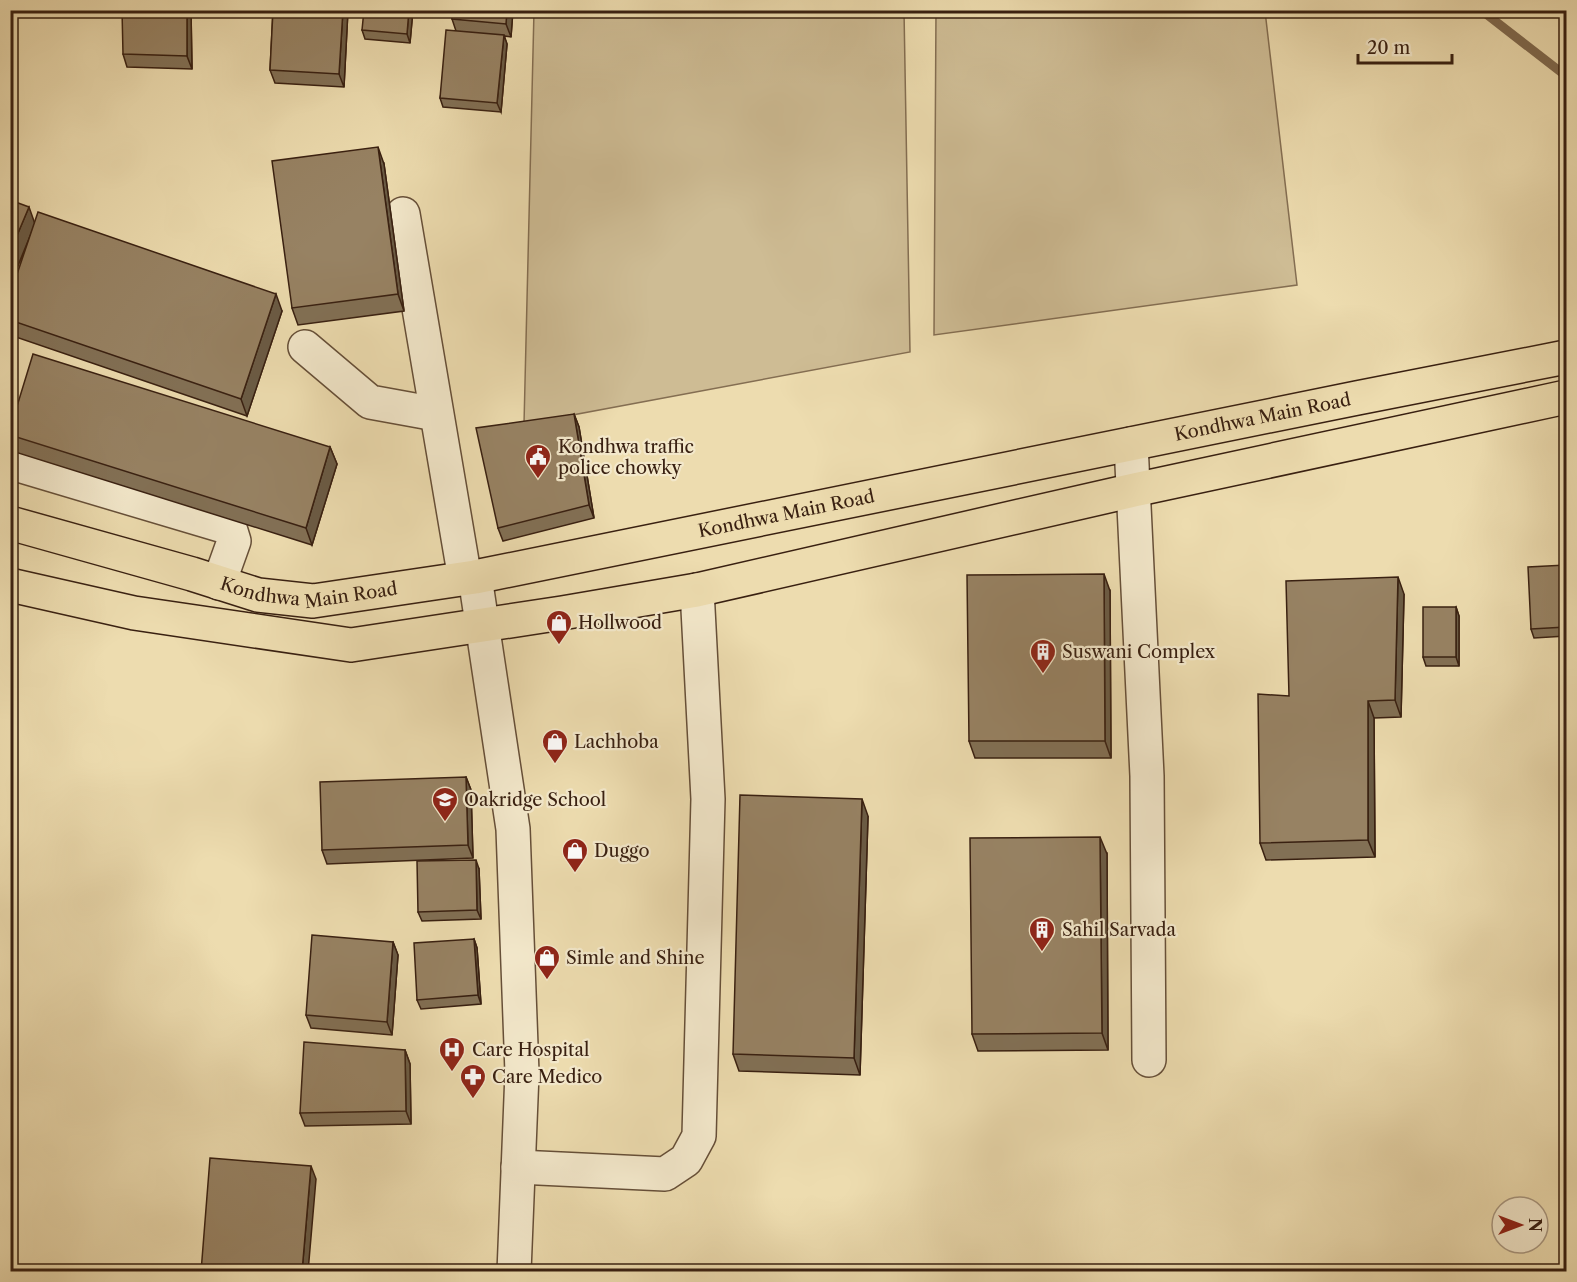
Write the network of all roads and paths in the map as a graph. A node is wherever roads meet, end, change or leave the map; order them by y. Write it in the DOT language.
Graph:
graph roads {
  1 [pos="403,214"];
  2 [pos="305,347"];
  3 [pos="1566,357"];
  4 [pos="1566,397"];
  5 [pos="436,414"];
  6 [pos="1131,444"];
  7 [pos="15,464"];
  8 [pos="1134,490"];
  9 [pos="10,523"];
  10 [pos="470,578"];
  11 [pos="219,583"];
  12 [pos="10,585"];
  13 [pos="697,590"];
  14 [pos="483,625"];
  15 [pos="1149,1060"];
  16 [pos="518,1167"];
  17 [pos="514,1272"];
  1 -- 5 [label="street"];
  2 -- 5 [label="street"];
  3 -- 6 [label="main road, Kondhwa Main Road"];
  4 -- 8 [label="main road"];
  5 -- 10 [label="street"];
  6 -- 8 [label="street"];
  6 -- 10 [label="main road, Kondhwa Main Road"];
  7 -- 11 [label="street"];
  8 -- 13 [label="main road"];
  8 -- 15 [label="street"];
  9 -- 11 [label="main road, Kondhwa Main Road"];
  10 -- 11 [label="main road, Kondhwa Main Road"];
  10 -- 14 [label="street"];
  12 -- 14 [label="main road"];
  13 -- 14 [label="main road"];
  13 -- 16 [label="street"];
  14 -- 16 [label="street"];
  16 -- 17 [label="street"];
}
